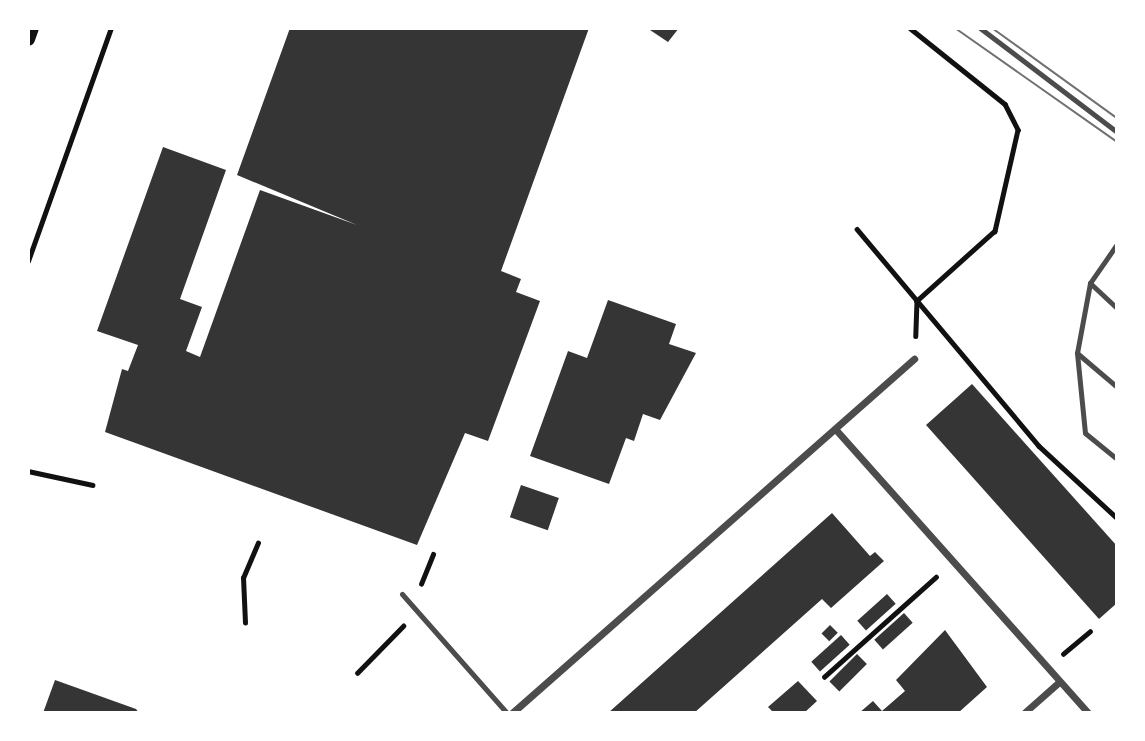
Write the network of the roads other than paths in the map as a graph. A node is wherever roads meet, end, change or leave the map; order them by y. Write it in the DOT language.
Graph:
graph roads {
  1 [pos="32,28"];
  2 [pos="979,28"];
  3 [pos="28,38"];
  4 [pos="1117,132"];
  5 [pos="1117,244"];
  6 [pos="1090,283"];
  7 [pos="1117,308"];
  8 [pos="1077,353"];
  9 [pos="914,359"];
  10 [pos="1117,387"];
  11 [pos="837,431"];
  12 [pos="1117,459"];
  13 [pos="402,594"];
  14 [pos="1059,682"];
  15 [pos="509,713"];
  16 [pos="1024,713"];
  17 [pos="1088,713"];
  1 -- 3 [label="main road"];
  2 -- 4 [label="lane"];
  5 -- 6 [label="lane"];
  6 -- 7 [label="lane"];
  6 -- 8 [label="lane"];
  8 -- 10 [label="lane"];
  8 -- 12 [label="lane"];
  9 -- 11 [label="street"];
  11 -- 14 [label="street"];
  11 -- 15 [label="street"];
  13 -- 15 [label="lane"];
  14 -- 16 [label="street"];
  14 -- 17 [label="street"];
}
